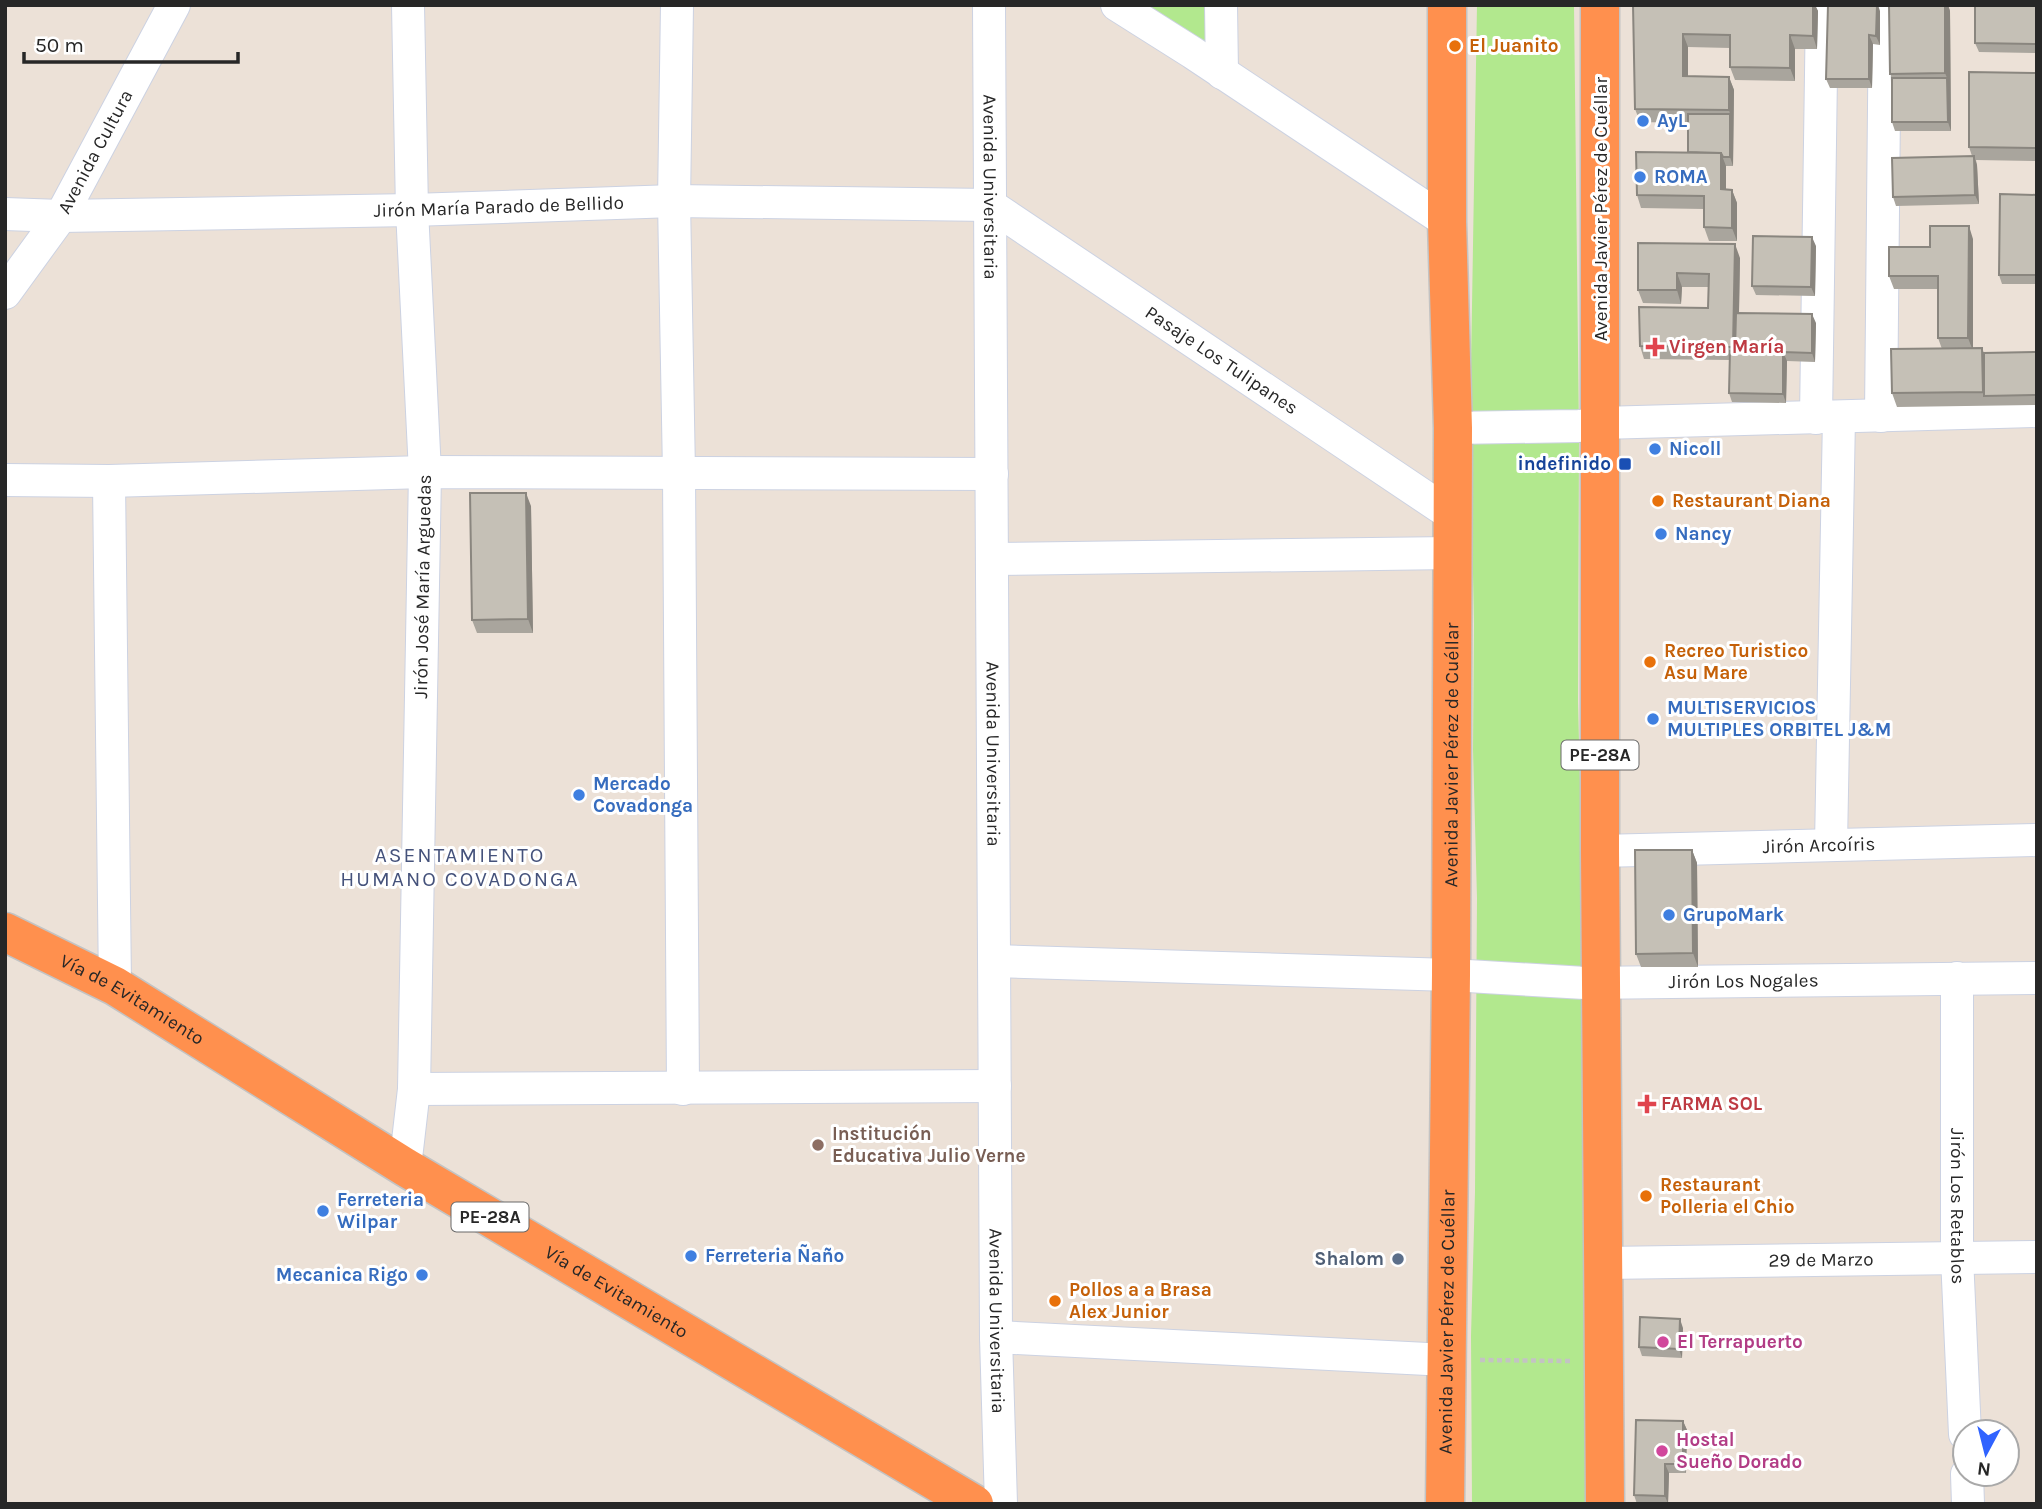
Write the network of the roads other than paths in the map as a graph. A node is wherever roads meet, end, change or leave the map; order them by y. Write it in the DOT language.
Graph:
graph roads {
  1 [pos="174,5"];
  2 [pos="408,5"];
  3 [pos="677,5"];
  4 [pos="989,5"];
  5 [pos="1117,5"];
  6 [pos="1221,5"];
  7 [pos="1447,5"];
  8 [pos="1600,5"];
  9 [pos="1822,5"];
  10 [pos="1885,5"];
  11 [pos="1222,73"];
  12 [pos="674,201"];
  13 [pos="990,205"];
  14 [pos="412,211"];
  15 [pos="5,214"];
  16 [pos="61,216"];
  17 [pos="1447,222"];
  18 [pos="5,293"];
  19 [pos="2037,411"];
  20 [pos="1881,416"];
  21 [pos="1827,417"];
  22 [pos="1601,423"];
  23 [pos="1453,428"];
  24 [pos="425,472"];
  25 [pos="679,473"];
  26 [pos="992,474"];
  27 [pos="5,480"];
  28 [pos="109,481"];
  29 [pos="1452,515"];
  30 [pos="1452,553"];
  31 [pos="992,559"];
  32 [pos="2037,839"];
  33 [pos="1831,845"];
  34 [pos="1600,851"];
  35 [pos="5,932"];
  36 [pos="995,961"];
  37 [pos="1451,975"];
  38 [pos="1957,978"];
  39 [pos="2037,978"];
  40 [pos="1601,983"];
  41 [pos="114,986"];
  42 [pos="995,1086"];
  43 [pos="683,1088"];
  44 [pos="414,1089"];
  45 [pos="405,1167"];
  46 [pos="1957,1257"];
  47 [pos="2037,1257"];
  48 [pos="1604,1263"];
  49 [pos="996,1337"];
  50 [pos="1447,1360"];
  51 [pos="1964,1418"];
  52 [pos="974,1504"];
  53 [pos="1001,1504"];
  54 [pos="1445,1504"];
  55 [pos="1605,1504"];
  1 -- 16 [label="street, Avenida Cultura"];
  2 -- 14 [label="street, Jirón José María Arguedas"];
  3 -- 12 [label="street"];
  4 -- 13 [label="street, Avenida Universitaria"];
  5 -- 11 [label="street"];
  6 -- 11 [label="street"];
  7 -- 17 [label="highway, Avenida Javier Pérez de Cuéllar"];
  8 -- 22 [label="highway, Avenida Javier Pérez de Cuéllar / PE-28A"];
  9 -- 21 [label="street"];
  10 -- 20 [label="street"];
  11 -- 17 [label="street"];
  12 -- 13 [label="street, Jirón María Parado de Bellido"];
  12 -- 14 [label="street, Jirón María Parado de Bellido"];
  12 -- 25 [label="street"];
  13 -- 26 [label="street, Avenida Universitaria"];
  13 -- 29 [label="street, Pasaje Los Tulipanes"];
  14 -- 16 [label="street, Jirón María Parado de Bellido"];
  14 -- 24 [label="street, Jirón José María Arguedas"];
  15 -- 16 [label="street, Jirón María Parado de Bellido"];
  16 -- 18 [label="street, Avenida Cultura"];
  17 -- 23 [label="highway, Avenida Javier Pérez de Cuéllar"];
  19 -- 20 [label="street"];
  20 -- 21 [label="street"];
  21 -- 22 [label="street"];
  21 -- 33 [label="street"];
  22 -- 23 [label="street"];
  22 -- 34 [label="highway, Avenida Javier Pérez de Cuéllar / PE-28A"];
  23 -- 29 [label="highway, Avenida Javier Pérez de Cuéllar"];
  24 -- 25 [label="street"];
  24 -- 28 [label="street"];
  24 -- 44 [label="street, Jirón José María Arguedas"];
  25 -- 26 [label="street"];
  25 -- 43 [label="street"];
  26 -- 31 [label="street, Avenida Universitaria"];
  27 -- 28 [label="street"];
  28 -- 41 [label="street"];
  29 -- 30 [label="highway, Avenida Javier Pérez de Cuéllar"];
  30 -- 31 [label="street"];
  30 -- 37 [label="highway, Avenida Javier Pérez de Cuéllar"];
  31 -- 36 [label="street, Avenida Universitaria"];
  32 -- 33 [label="street, Jirón Arcoíris"];
  33 -- 34 [label="street, Jirón Arcoíris"];
  34 -- 40 [label="highway, Avenida Javier Pérez de Cuéllar / PE-28A"];
  35 -- 41 [label="highway, Vía de Evitamiento / PE-28A"];
  36 -- 37 [label="street, Jirón Los Nogales"];
  36 -- 42 [label="street, Avenida Universitaria"];
  37 -- 40 [label="street, Jirón Los Nogales"];
  37 -- 50 [label="highway, Avenida Javier Pérez de Cuéllar"];
  38 -- 39 [label="street, Jirón Los Nogales"];
  38 -- 40 [label="street, Jirón Los Nogales"];
  38 -- 46 [label="street, Jirón Los Retablos"];
  40 -- 48 [label="highway, Avenida Javier Pérez de Cuéllar / PE-28A"];
  41 -- 45 [label="highway, Vía de Evitamiento / PE-28A"];
  42 -- 43 [label="street"];
  42 -- 49 [label="street, Avenida Universitaria"];
  43 -- 44 [label="street"];
  44 -- 45 [label="street, Jirón José María Arguedas"];
  45 -- 52 [label="highway, Vía de Evitamiento / PE-28A"];
  46 -- 47 [label="street, 29 de Marzo"];
  46 -- 48 [label="street, 29 de Marzo"];
  46 -- 51 [label="street, Jirón Los Retablos"];
  48 -- 55 [label="highway, Avenida Javier Pérez de Cuéllar / PE-28A"];
  49 -- 50 [label="street"];
  49 -- 53 [label="street, Avenida Universitaria"];
  50 -- 54 [label="highway, Avenida Javier Pérez de Cuéllar"];
}
